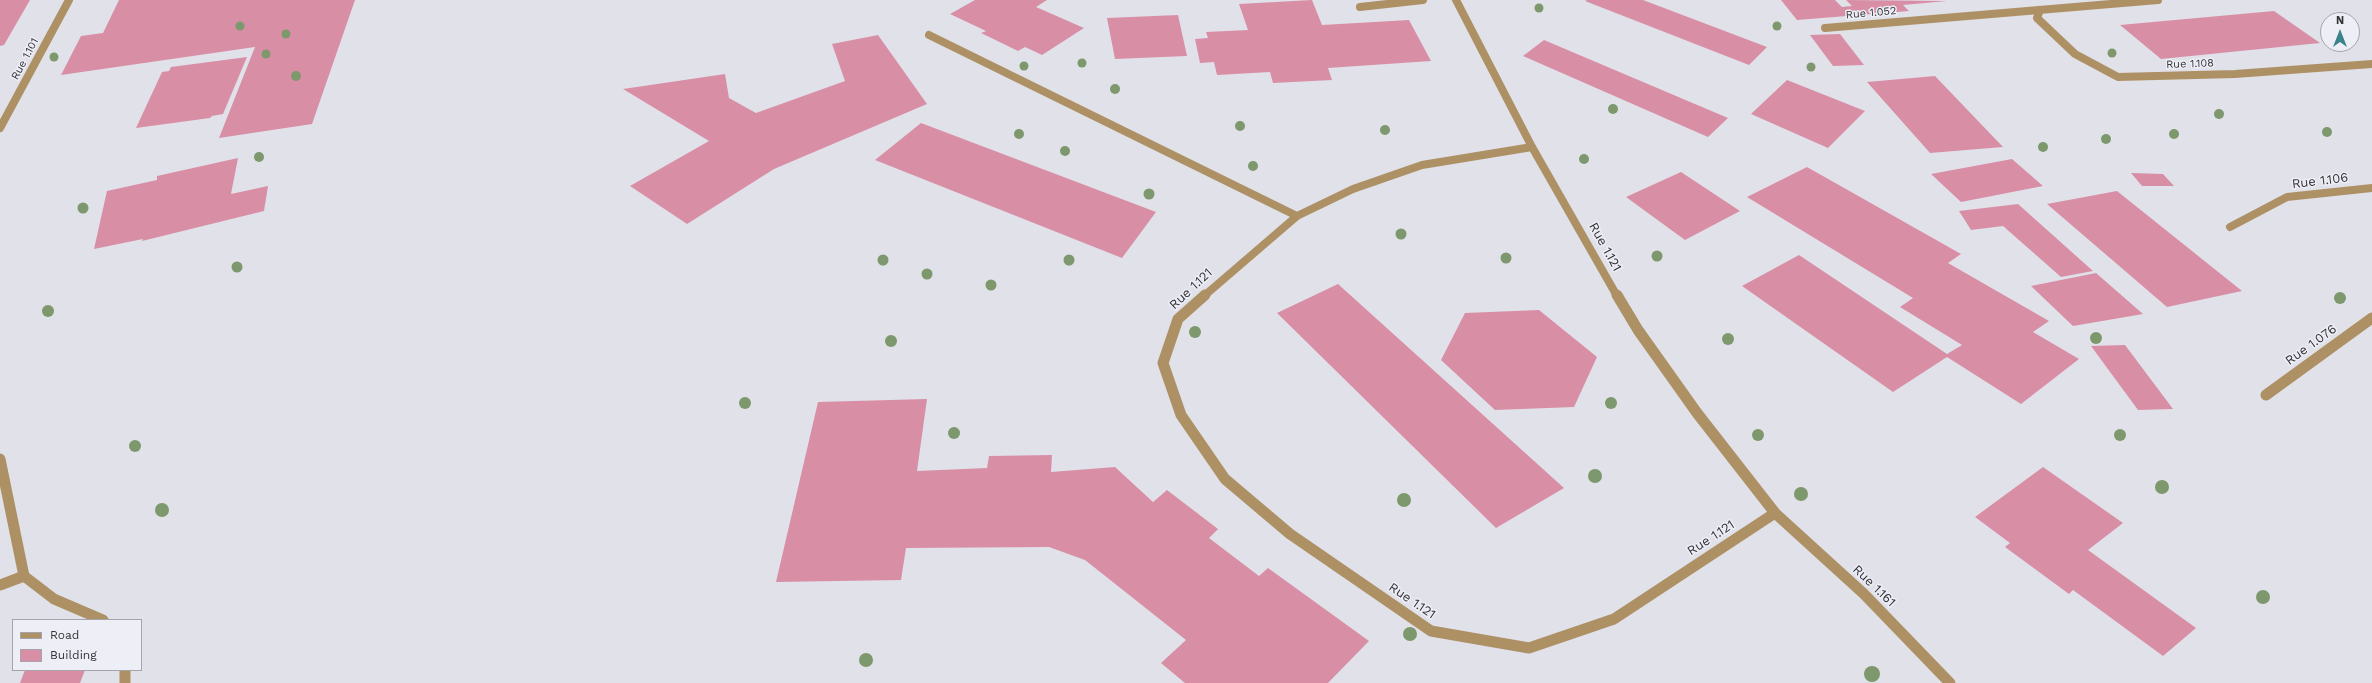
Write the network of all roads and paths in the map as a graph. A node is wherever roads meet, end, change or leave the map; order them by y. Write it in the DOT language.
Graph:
graph roads {
  1 [pos="69,0"];
  2 [pos="1423,0"];
  3 [pos="1456,0"];
  4 [pos="2158,0"];
  5 [pos="1360,7"];
  6 [pos="2040,10"];
  7 [pos="1826,28"];
  8 [pos="929,35"];
  9 [pos="2372,64"];
  10 [pos="0,128"];
  11 [pos="1532,147"];
  12 [pos="2372,188"];
  13 [pos="1297,216"];
  14 [pos="2230,227"];
  15 [pos="2372,318"];
  16 [pos="2266,395"];
  17 [pos="0,459"];
  18 [pos="1775,513"];
  19 [pos="24,576"];
  20 [pos="0,585"];
  21 [pos="101,619"];
  22 [pos="125,671"];
  23 [pos="125,683"];
  24 [pos="1950,683"];
  1 -- 10 [label="street, Rue 1.101"];
  2 -- 5 [label="street"];
  3 -- 11 [label="street, Rue 1.121"];
  4 -- 6 [label="street, Rue 1.052"];
  6 -- 7 [label="street, Rue 1.052"];
  6 -- 9 [label="street, Rue 1.108"];
  8 -- 13 [label="street"];
  11 -- 13 [label="street, Rue 1.121"];
  11 -- 18 [label="street, Rue 1.121"];
  12 -- 14 [label="street, Rue 1.106"];
  13 -- 18 [label="street, Rue 1.121"];
  15 -- 16 [label="street, Rue 1.076"];
  17 -- 19 [label="street"];
  18 -- 24 [label="street, Rue 1.161"];
  19 -- 20 [label="street"];
  19 -- 21 [label="street"];
  22 -- 23 [label="street"];
}
